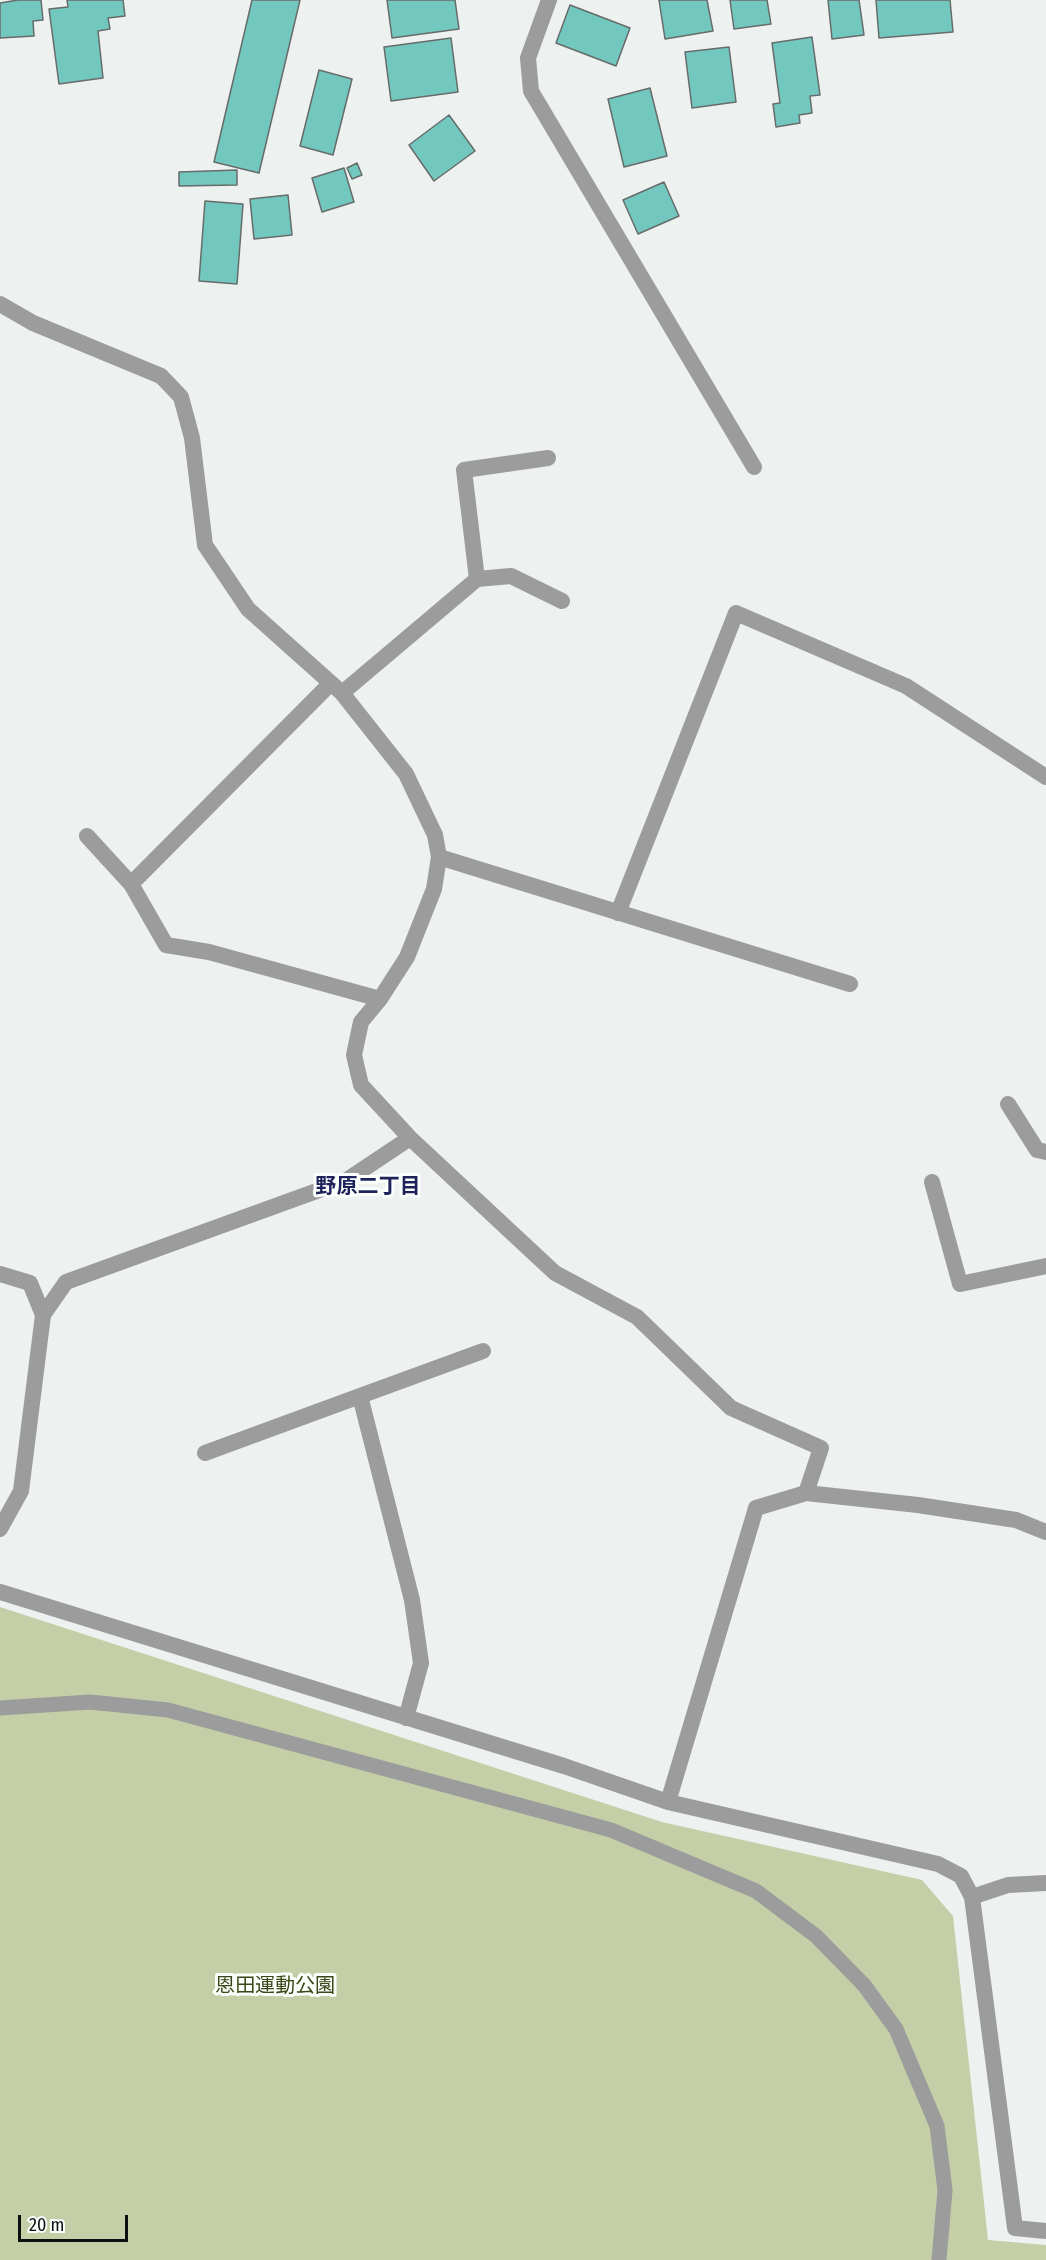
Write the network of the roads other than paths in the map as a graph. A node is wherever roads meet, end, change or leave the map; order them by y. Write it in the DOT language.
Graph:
graph roads {
  1 [pos="549,0"];
  2 [pos="0,304"];
  3 [pos="548,458"];
  4 [pos="754,467"];
  5 [pos="477,579"];
  6 [pos="562,601"];
  7 [pos="336,688"];
  8 [pos="1046,777"];
  9 [pos="87,836"];
  10 [pos="439,857"];
  11 [pos="131,884"];
  12 [pos="618,913"];
  13 [pos="850,984"];
  14 [pos="380,999"];
  15 [pos="1008,1104"];
  16 [pos="410,1138"];
  17 [pos="1046,1152"];
  18 [pos="932,1182"];
  19 [pos="1046,1266"];
  20 [pos="0,1274"];
  21 [pos="43,1315"];
  22 [pos="483,1351"];
  23 [pos="360,1396"];
  24 [pos="205,1453"];
  25 [pos="806,1493"];
  26 [pos="0,1529"];
  27 [pos="1046,1532"];
  28 [pos="0,1592"];
  29 [pos="0,1708"];
  30 [pos="406,1718"];
  31 [pos="668,1802"];
  32 [pos="1046,1883"];
  33 [pos="972,1897"];
  34 [pos="1046,2230"];
  35 [pos="939,2260"];
  1 -- 4 [label="street"];
  2 -- 7 [label="street"];
  3 -- 5 [label="street"];
  5 -- 6 [label="street"];
  5 -- 7 [label="street"];
  7 -- 10 [label="street"];
  7 -- 11 [label="street"];
  8 -- 12 [label="street"];
  9 -- 11 [label="street"];
  10 -- 12 [label="street"];
  10 -- 14 [label="street"];
  11 -- 14 [label="street"];
  12 -- 13 [label="street"];
  14 -- 16 [label="street"];
  15 -- 17 [label="street"];
  16 -- 21 [label="street"];
  16 -- 25 [label="street"];
  18 -- 19 [label="street"];
  20 -- 21 [label="street"];
  21 -- 26 [label="street"];
  22 -- 23 [label="street"];
  23 -- 24 [label="street"];
  23 -- 30 [label="street"];
  25 -- 27 [label="street"];
  25 -- 31 [label="street"];
  28 -- 30 [label="street"];
  29 -- 35 [label="lane"];
  30 -- 31 [label="street"];
  31 -- 33 [label="street"];
  32 -- 33 [label="street"];
  33 -- 34 [label="street"];
}
